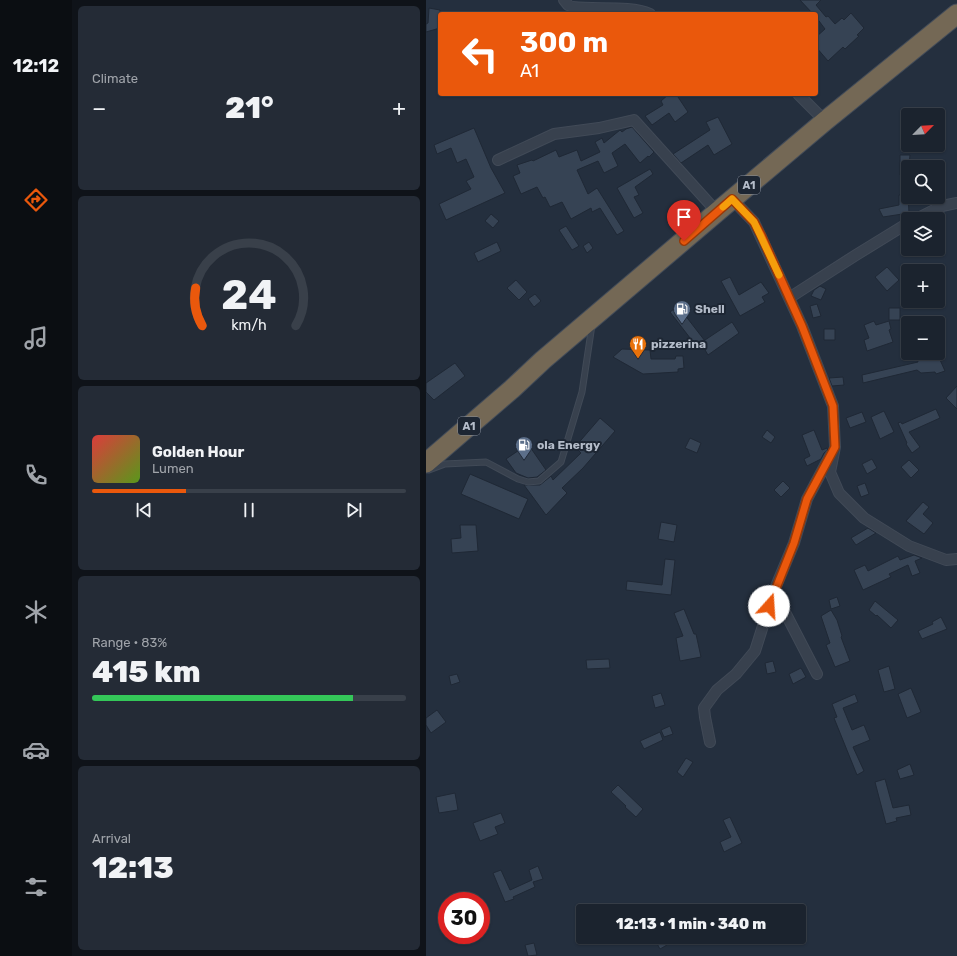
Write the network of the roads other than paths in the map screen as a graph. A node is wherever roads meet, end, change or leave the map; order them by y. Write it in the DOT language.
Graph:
graph roads {
  1 [pos="564,0"];
  2 [pos="646,12"];
  3 [pos="957,14"];
  4 [pos="800,96"];
  5 [pos="825,121"];
  6 [pos="498,160"];
  7 [pos="732,199"];
  8 [pos="957,203"];
  9 [pos="718,212"];
  10 [pos="930,212"];
  11 [pos="901,227"];
  12 [pos="789,298"];
  13 [pos="594,317"];
  14 [pos="835,447"];
  15 [pos="426,463"];
  16 [pos="426,471"];
  17 [pos="957,559"];
  18 [pos="774,591"];
  19 [pos="817,674"];
  20 [pos="710,742"];
  1 -- 2 [label="street"];
  3 -- 5 [label="highway, A1 / A1"];
  4 -- 5 [label="street"];
  5 -- 7 [label="highway, A1 / A1"];
  6 -- 9 [label="street"];
  7 -- 9 [label="highway, A1 / A1"];
  7 -- 12 [label="street"];
  8 -- 10 [label="street"];
  9 -- 13 [label="highway, A1 / A1"];
  11 -- 12 [label="street"];
  12 -- 14 [label="street"];
  13 -- 15 [label="highway, A1 / A1"];
  13 -- 16 [label="lane"];
  14 -- 17 [label="street"];
  14 -- 18 [label="street"];
  18 -- 19 [label="street"];
  18 -- 20 [label="street"];
}
